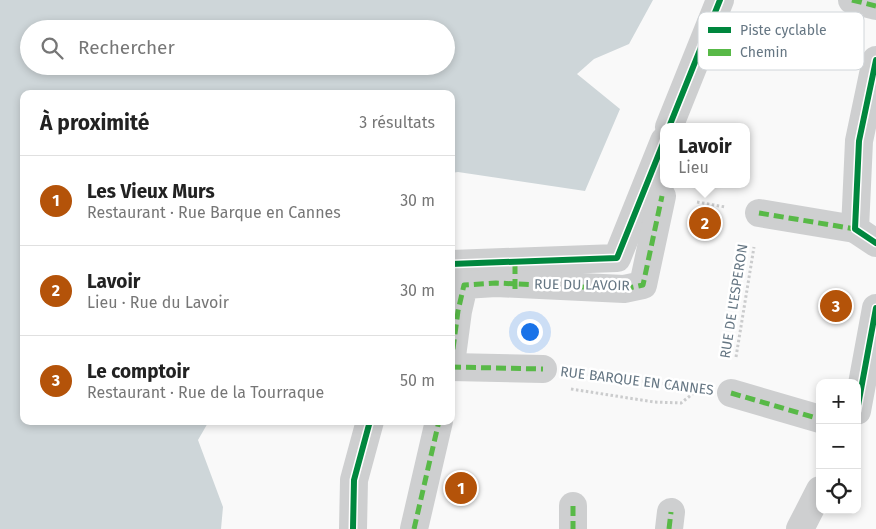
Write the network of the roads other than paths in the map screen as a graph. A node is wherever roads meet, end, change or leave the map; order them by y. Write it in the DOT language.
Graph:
graph roads {
  1 [pos="720,0"];
  2 [pos="852,0"];
  3 [pos="876,6"];
  4 [pos="715,12"];
  5 [pos="698,55"];
  6 [pos="876,60"];
  7 [pos="671,123"];
  8 [pos="660,151"];
  9 [pos="662,196"];
  10 [pos="759,213"];
  11 [pos="866,236"];
  12 [pos="455,264"];
  13 [pos="876,308"];
  14 [pos="455,335"];
  15 [pos="455,366"];
  16 [pos="543,368"];
  17 [pos="861,390"];
  18 [pos="731,393"];
  19 [pos="816,417"];
  20 [pos="369,425"];
  21 [pos="438,425"];
  22 [pos="816,498"];
  23 [pos="353,529"];
  24 [pos="414,529"];
  25 [pos="800,529"];
  1 -- 4 [label="street"];
  2 -- 3 [label="street"];
  5 -- 7 [label="street"];
  6 -- 11 [label="street"];
  8 -- 12 [label="street"];
  9 -- 14 [label="street, RUE DU LAVOIR"];
  10 -- 11 [label="street"];
  13 -- 17 [label="street"];
  15 -- 16 [label="street, RUE BARQUE EN CANNES"];
  18 -- 19 [label="street, RUE BARQUE EN CANNES"];
  20 -- 23 [label="street"];
  21 -- 24 [label="street"];
  22 -- 25 [label="street"];
}
